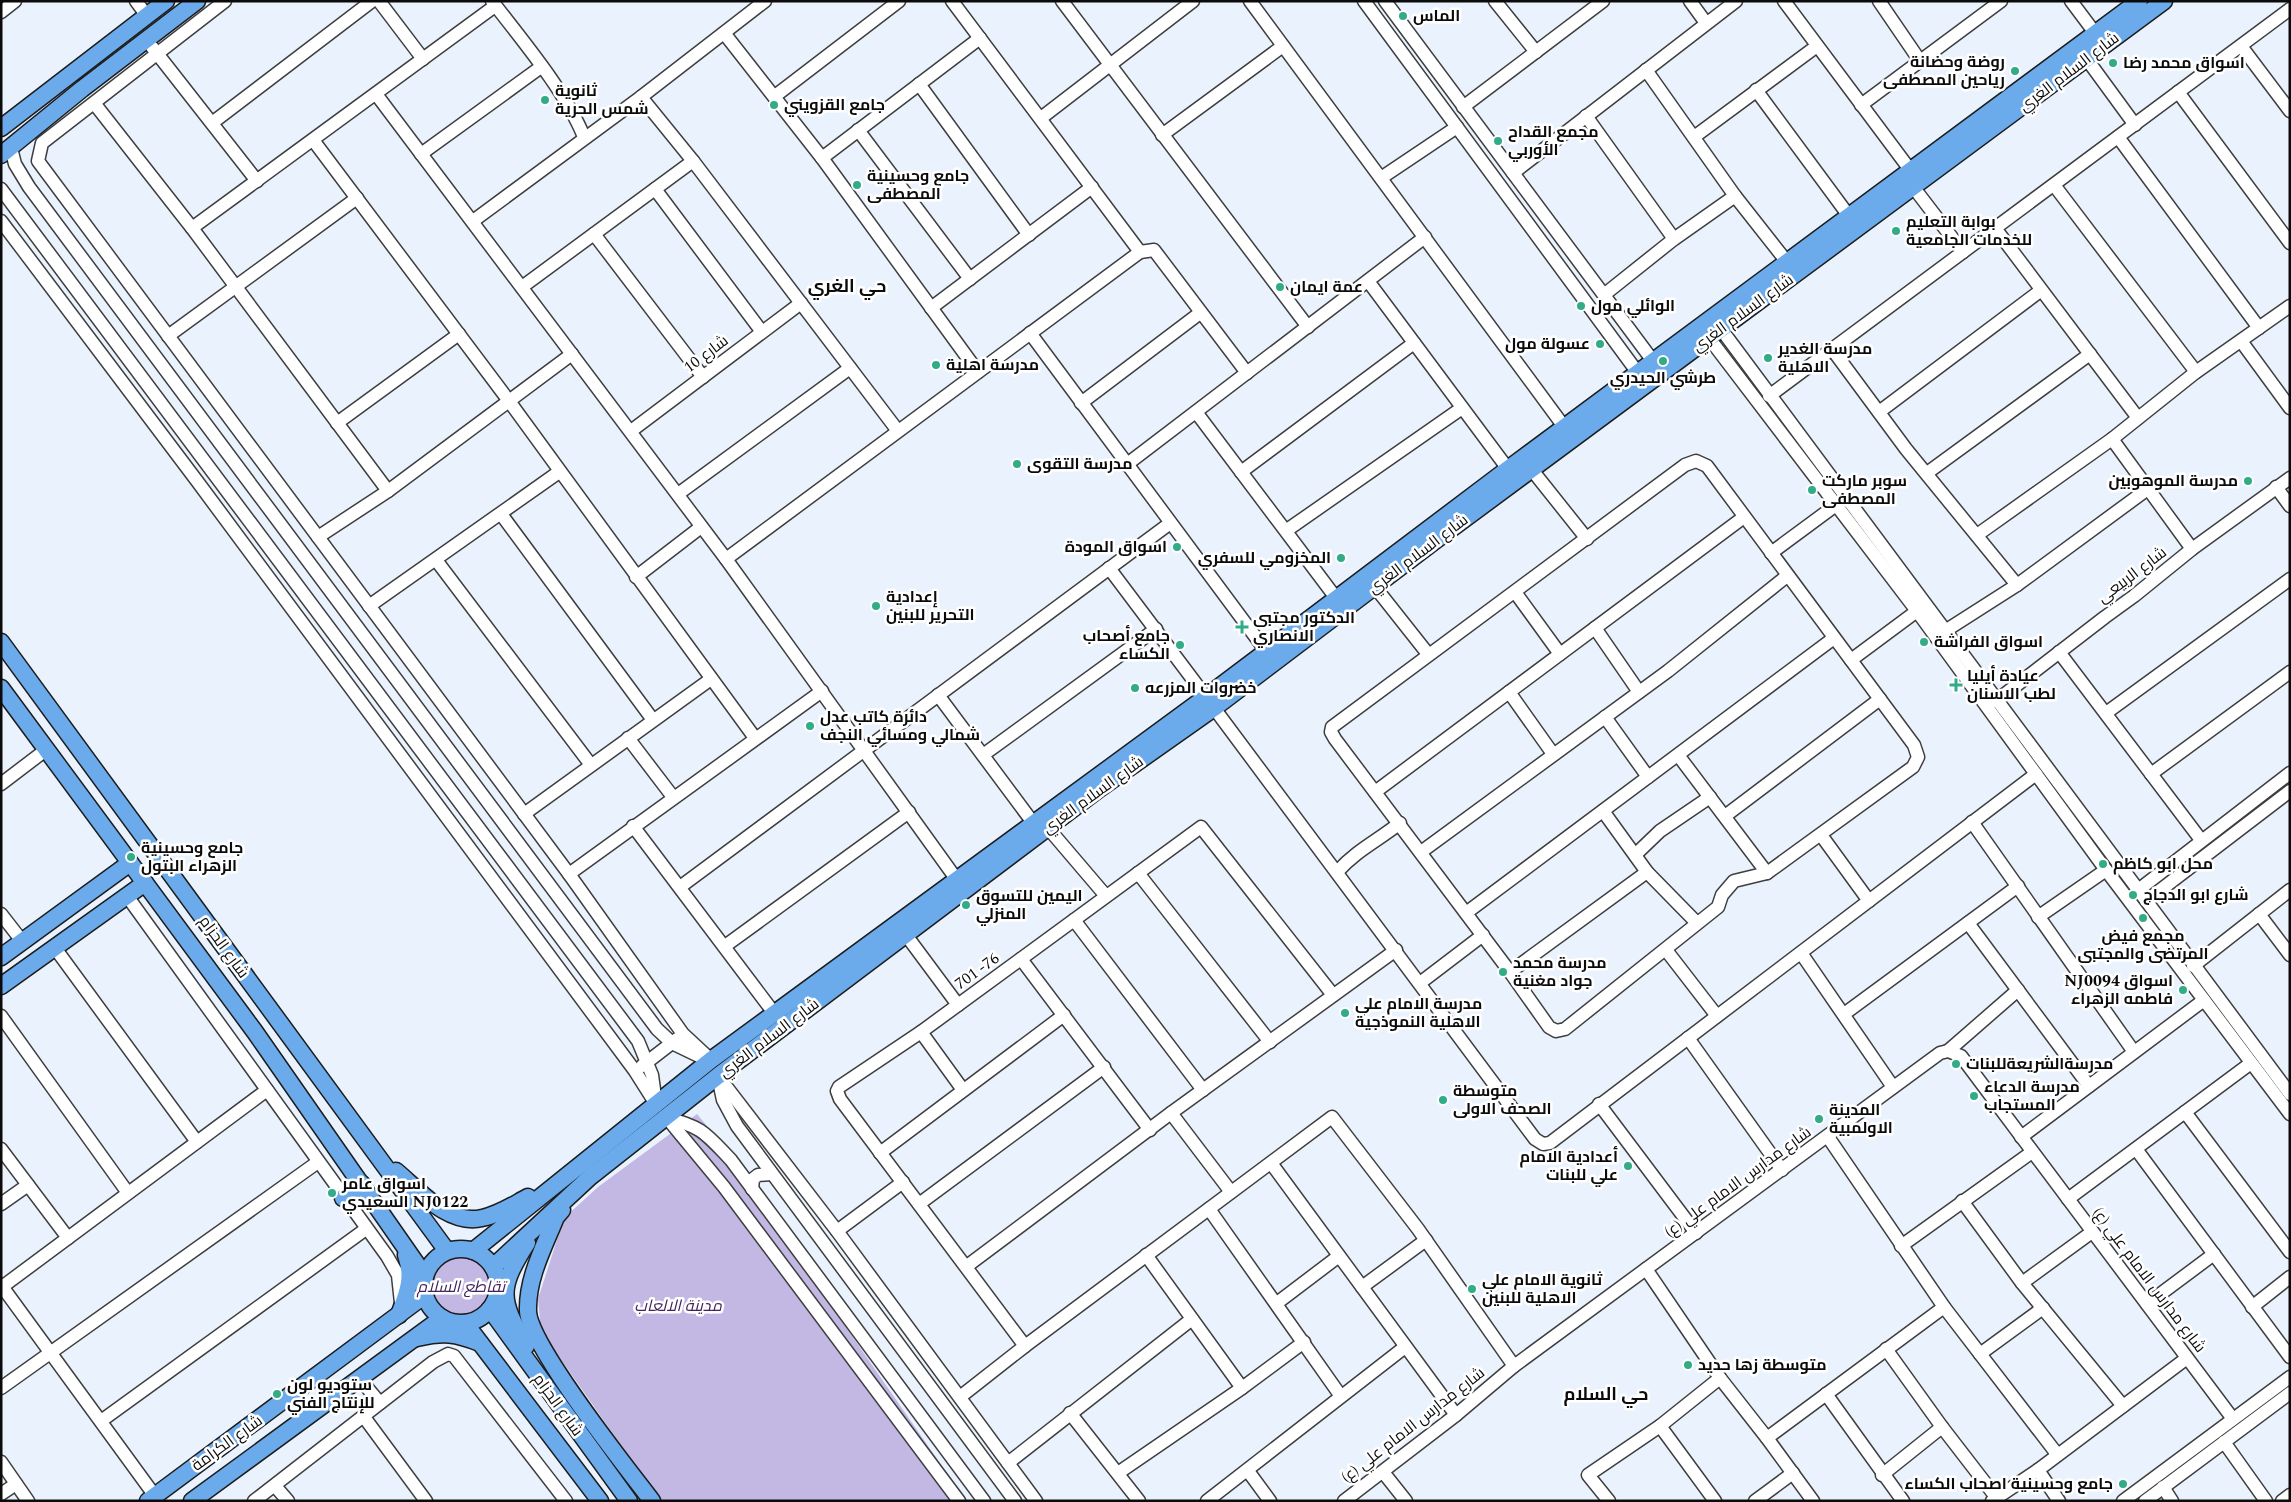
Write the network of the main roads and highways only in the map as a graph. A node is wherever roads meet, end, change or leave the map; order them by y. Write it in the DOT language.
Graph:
graph roads {
  1 [pos="166,1"];
  2 [pos="197,1"];
  3 [pos="2138,1"];
  4 [pos="2164,1"];
  5 [pos="1,128"];
  6 [pos="6,151"];
  7 [pos="1889,196"];
  8 [pos="1432,535"];
  9 [pos="1,642"];
  10 [pos="1,688"];
  11 [pos="1210,702"];
  12 [pos="1041,826"];
  13 [pos="130,863"];
  14 [pos="145,883"];
  15 [pos="878,946"];
  16 [pos="1,957"];
  17 [pos="219,984"];
  18 [pos="1,986"];
  19 [pos="261,997"];
  20 [pos="378,1157"];
  21 [pos="589,1179"];
  22 [pos="557,1183"];
  23 [pos="362,1184"];
  24 [pos="344,1198"];
  25 [pos="539,1225"];
  26 [pos="398,1234"];
  27 [pos="447,1251"];
  28 [pos="473,1251"];
  29 [pos="493,1267"];
  30 [pos="425,1276"];
  31 [pos="425,1295"];
  32 [pos="490,1309"];
  33 [pos="400,1313"];
  34 [pos="442,1318"];
  35 [pos="465,1323"];
  36 [pos="412,1339"];
  37 [pos="481,1344"];
  38 [pos="554,1401"];
  39 [pos="152,1498"];
  40 [pos="192,1501"];
  41 [pos="600,1501"];
  42 [pos="629,1501"];
  43 [pos="652,1501"];
  1 -- 5 [label="main road"];
  2 -- 6 [label="main road"];
  3 -- 7 [label="main road, شارع السلام الغري"];
  4 -- 7 [label="main road, شارع السلام الغري"];
  7 -- 8 [label="main road, شارع السلام الغري"];
  7 -- 8 [label="main road, شارع السلام الغري"];
  8 -- 11 [label="main road, شارع السلام الغري"];
  8 -- 11 [label="main road, شارع السلام الغري"];
  9 -- 19 [label="main road, شارع الحزام"];
  10 -- 13 [label="main road, شارع الحزام"];
  11 -- 12 [label="main road, شارع السلام الغري"];
  12 -- 15 [label="main road, شارع السلام الغري"];
  12 -- 15 [label="main road, شارع السلام الغري"];
  13 -- 14 [label="main road, شارع الحزام"];
  13 -- 16 [label="main road"];
  14 -- 17 [label="main road, شارع الحزام"];
  14 -- 18 [label="main road"];
  15 -- 21 [label="main road, شارع السلام الغري"];
  15 -- 22 [label="main road, شارع السلام الغري"];
  17 -- 19 [label="main road"];
  17 -- 23 [label="main road, شارع الحزام"];
  19 -- 20 [label="main road, شارع الحزام"];
  20 -- 22 [label="main road"];
  20 -- 27 [label="main road, شارع الحزام"];
  21 -- 25 [label="main road, شارع السلام الغري"];
  21 -- 43 [label="main road"];
  22 -- 28 [label="main road, شارع السلام الغري"];
  23 -- 24 [label="main road"];
  23 -- 26 [label="main road, شارع الحزام"];
  25 -- 29 [label="main road, شارع السلام الغري"];
  25 -- 38 [label="main road"];
  26 -- 30 [label="main road, شارع الحزام"];
  26 -- 33 [label="main road"];
  27 -- 28 [label="main road"];
  27 -- 30 [label="main road"];
  28 -- 29 [label="main road"];
  29 -- 32 [label="main road"];
  30 -- 31 [label="main road"];
  31 -- 33 [label="main road, شارع الكرامة"];
  31 -- 34 [label="main road"];
  32 -- 35 [label="main road"];
  32 -- 38 [label="main road, شارع الحزام"];
  33 -- 39 [label="main road, شارع الكرامة"];
  34 -- 35 [label="main road"];
  34 -- 36 [label="main road, شارع الكرامة"];
  35 -- 37 [label="main road, شارع الحزام"];
  36 -- 37 [label="main road"];
  36 -- 40 [label="main road, شارع الكرامة"];
  37 -- 41 [label="main road, شارع الحزام"];
  38 -- 42 [label="main road, شارع الحزام"];
}
